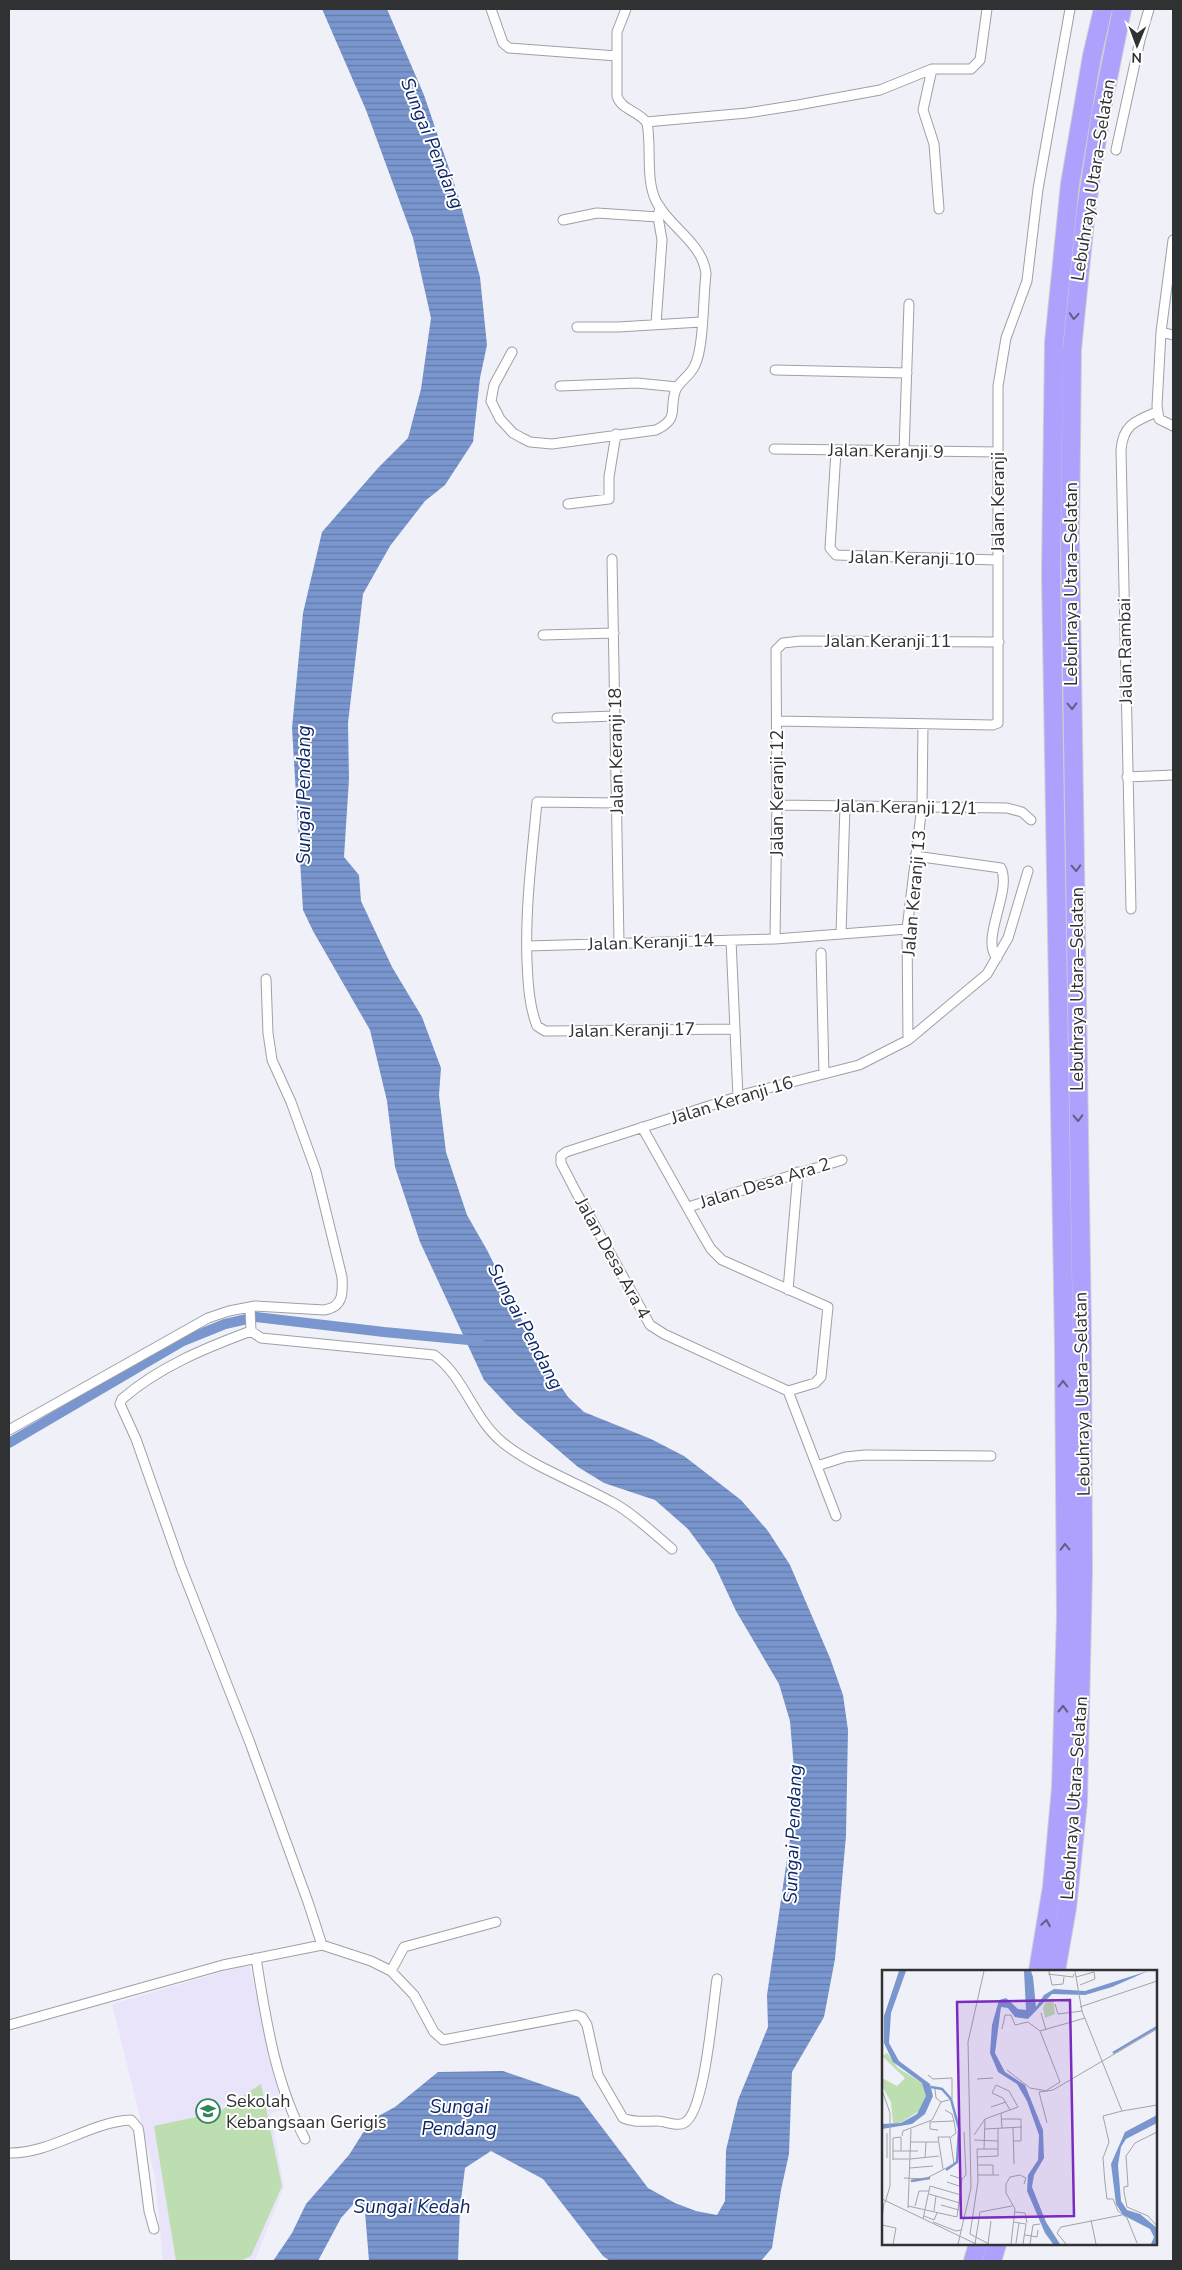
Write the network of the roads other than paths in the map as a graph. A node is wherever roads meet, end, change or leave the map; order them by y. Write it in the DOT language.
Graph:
graph roads {
  1 [pos="491,9"];
  2 [pos="626,9"];
  3 [pos="987,9"];
  4 [pos="1070,9"];
  5 [pos="1103,9"];
  6 [pos="1122,9"];
  7 [pos="1149,9"];
  8 [pos="617,56"];
  9 [pos="932,69"];
  10 [pos="646,122"];
  11 [pos="1116,150"];
  12 [pos="660,207"];
  13 [pos="938,209"];
  14 [pos="658,217"];
  15 [pos="563,220"];
  16 [pos="1173,241"];
  17 [pos="909,304"];
  18 [pos="701,322"];
  19 [pos="656,324"];
  20 [pos="577,327"];
  21 [pos="1161,332"];
  22 [pos="1173,335"];
  23 [pos="512,352"];
  24 [pos="775,370"];
  25 [pos="907,373"];
  26 [pos="560,386"];
  27 [pos="678,387"];
  28 [pos="1157,412"];
  29 [pos="1173,426"];
  30 [pos="616,434"];
  31 [pos="774,449"];
  32 [pos="836,451"];
  33 [pos="904,452"];
  34 [pos="998,452"];
  35 [pos="568,504"];
  36 [pos="612,559"];
  37 [pos="997,560"];
  38 [pos="614,633"];
  39 [pos="543,636"];
  40 [pos="999,642"];
  41 [pos="778,647"];
  42 [pos="616,716"];
  43 [pos="557,718"];
  44 [pos="777,721"];
  45 [pos="923,724"];
  46 [pos="1173,775"];
  47 [pos="1128,776"];
  48 [pos="616,803"];
  49 [pos="777,805"];
  50 [pos="845,806"];
  51 [pos="922,806"];
  52 [pos="1031,820"];
  53 [pos="916,856"];
  54 [pos="1028,871"];
  55 [pos="1131,908"];
  56 [pos="908,929"];
  57 [pos="841,934"];
  58 [pos="775,939"];
  59 [pos="731,940"];
  60 [pos="619,943"];
  61 [pos="527,946"];
  62 [pos="821,953"];
  63 [pos="997,958"];
  64 [pos="266,979"];
  65 [pos="734,1029"];
  66 [pos="908,1040"];
  67 [pos="824,1074"];
  68 [pos="738,1096"];
  69 [pos="642,1127"];
  70 [pos="842,1160"];
  71 [pos="561,1162"];
  72 [pos="798,1172"];
  73 [pos="688,1207"];
  74 [pos="788,1290"];
  75 [pos="250,1311"];
  76 [pos="251,1329"];
  77 [pos="788,1391"];
  78 [pos="9,1430"];
  79 [pos="991,1456"];
  80 [pos="817,1466"];
  81 [pos="836,1516"];
  82 [pos="672,1549"];
  83 [pos="496,1922"];
  84 [pos="322,1945"];
  85 [pos="256,1958"];
  86 [pos="1038,1970"];
  87 [pos="1056,1970"];
  88 [pos="391,1971"];
  89 [pos="717,1979"];
  90 [pos="9,2025"];
  91 [pos="305,2139"];
  92 [pos="9,2152"];
  93 [pos="154,2229"];
  94 [pos="978,2245"];
  95 [pos="997,2245"];
  96 [pos="973,2261"];
  97 [pos="992,2261"];
  1 -- 8 [label="street"];
  2 -- 8 [label="street"];
  3 -- 9 [label="street"];
  4 -- 34 [label="street, Jalan Keranji"];
  86 -- 5 [label="highway, Lebuhraya Utara–Selatan, one-way"];
  6 -- 87 [label="highway, Lebuhraya Utara–Selatan, one-way"];
  7 -- 11 [label="street"];
  8 -- 10 [label="street"];
  9 -- 10 [label="street"];
  9 -- 13 [label="street"];
  10 -- 12 [label="street"];
  12 -- 14 [label="street"];
  12 -- 18 [label="street"];
  14 -- 15 [label="street"];
  14 -- 19 [label="street"];
  16 -- 21 [label="street"];
  17 -- 25 [label="street"];
  18 -- 19 [label="street"];
  18 -- 27 [label="street"];
  19 -- 20 [label="street"];
  21 -- 22 [label="street"];
  21 -- 28 [label="street"];
  23 -- 30 [label="street"];
  24 -- 25 [label="street"];
  25 -- 33 [label="street"];
  26 -- 27 [label="street"];
  27 -- 30 [label="street"];
  28 -- 29 [label="street"];
  28 -- 47 [label="street, Jalan Rambai"];
  30 -- 35 [label="street"];
  31 -- 32 [label="street, Jalan Keranji 9"];
  32 -- 33 [label="street, Jalan Keranji 9"];
  32 -- 37 [label="street, Jalan Keranji 10"];
  33 -- 34 [label="street, Jalan Keranji 9"];
  34 -- 37 [label="street, Jalan Keranji"];
  36 -- 38 [label="street, Jalan Keranji 18"];
  37 -- 40 [label="street, Jalan Keranji"];
  38 -- 39 [label="street"];
  38 -- 42 [label="street, Jalan Keranji 18"];
  40 -- 41 [label="street, Jalan Keranji 11"];
  40 -- 45 [label="street, Jalan Keranji"];
  41 -- 44 [label="street, Jalan Keranji 12"];
  42 -- 43 [label="street"];
  42 -- 48 [label="street, Jalan Keranji 18"];
  44 -- 45 [label="street"];
  44 -- 49 [label="street, Jalan Keranji 12"];
  45 -- 51 [label="street, Jalan Keranji 13"];
  46 -- 47 [label="street"];
  47 -- 55 [label="street, Jalan Rambai"];
  48 -- 60 [label="street, Jalan Keranji 18"];
  48 -- 61 [label="street"];
  49 -- 50 [label="street, Jalan Keranji 12/1"];
  49 -- 58 [label="street, Jalan Keranji 12"];
  50 -- 51 [label="street, Jalan Keranji 12/1"];
  50 -- 57 [label="street"];
  51 -- 52 [label="street, Jalan Keranji 12/1"];
  51 -- 53 [label="street, Jalan Keranji 13"];
  53 -- 56 [label="street, Jalan Keranji 13"];
  53 -- 63 [label="street"];
  54 -- 63 [label="street, Jalan Keranji 16"];
  56 -- 57 [label="street, Jalan Keranji 14"];
  56 -- 66 [label="street, Jalan Keranji 13"];
  57 -- 58 [label="street, Jalan Keranji 14"];
  58 -- 59 [label="street, Jalan Keranji 14"];
  59 -- 60 [label="street, Jalan Keranji 14"];
  59 -- 65 [label="street"];
  60 -- 61 [label="street, Jalan Keranji 14"];
  61 -- 65 [label="street, Jalan Keranji 17"];
  62 -- 67 [label="street"];
  63 -- 66 [label="street, Jalan Keranji 16"];
  64 -- 75 [label="street"];
  65 -- 68 [label="street"];
  66 -- 67 [label="street, Jalan Keranji 16"];
  67 -- 68 [label="street, Jalan Keranji 16"];
  68 -- 69 [label="street, Jalan Keranji 16"];
  69 -- 71 [label="street, Jalan Keranji 16"];
  69 -- 73 [label="street"];
  70 -- 72 [label="street, Jalan Desa Ara 2"];
  71 -- 77 [label="street, Jalan Desa Ara 4"];
  72 -- 73 [label="street, Jalan Desa Ara 2"];
  72 -- 74 [label="street"];
  73 -- 74 [label="street"];
  74 -- 77 [label="street"];
  75 -- 76 [label="street"];
  75 -- 78 [label="street"];
  76 -- 82 [label="street"];
  76 -- 84 [label="street"];
  77 -- 80 [label="street"];
  79 -- 80 [label="street"];
  80 -- 81 [label="street"];
  83 -- 88 [label="street"];
  84 -- 85 [label="street"];
  84 -- 88 [label="street"];
  85 -- 90 [label="street"];
  85 -- 91 [label="street"];
  88 -- 89 [label="street"];
  92 -- 93 [label="street"];
  94 -- 96 [label="highway"];
  95 -- 97 [label="highway"];
}
